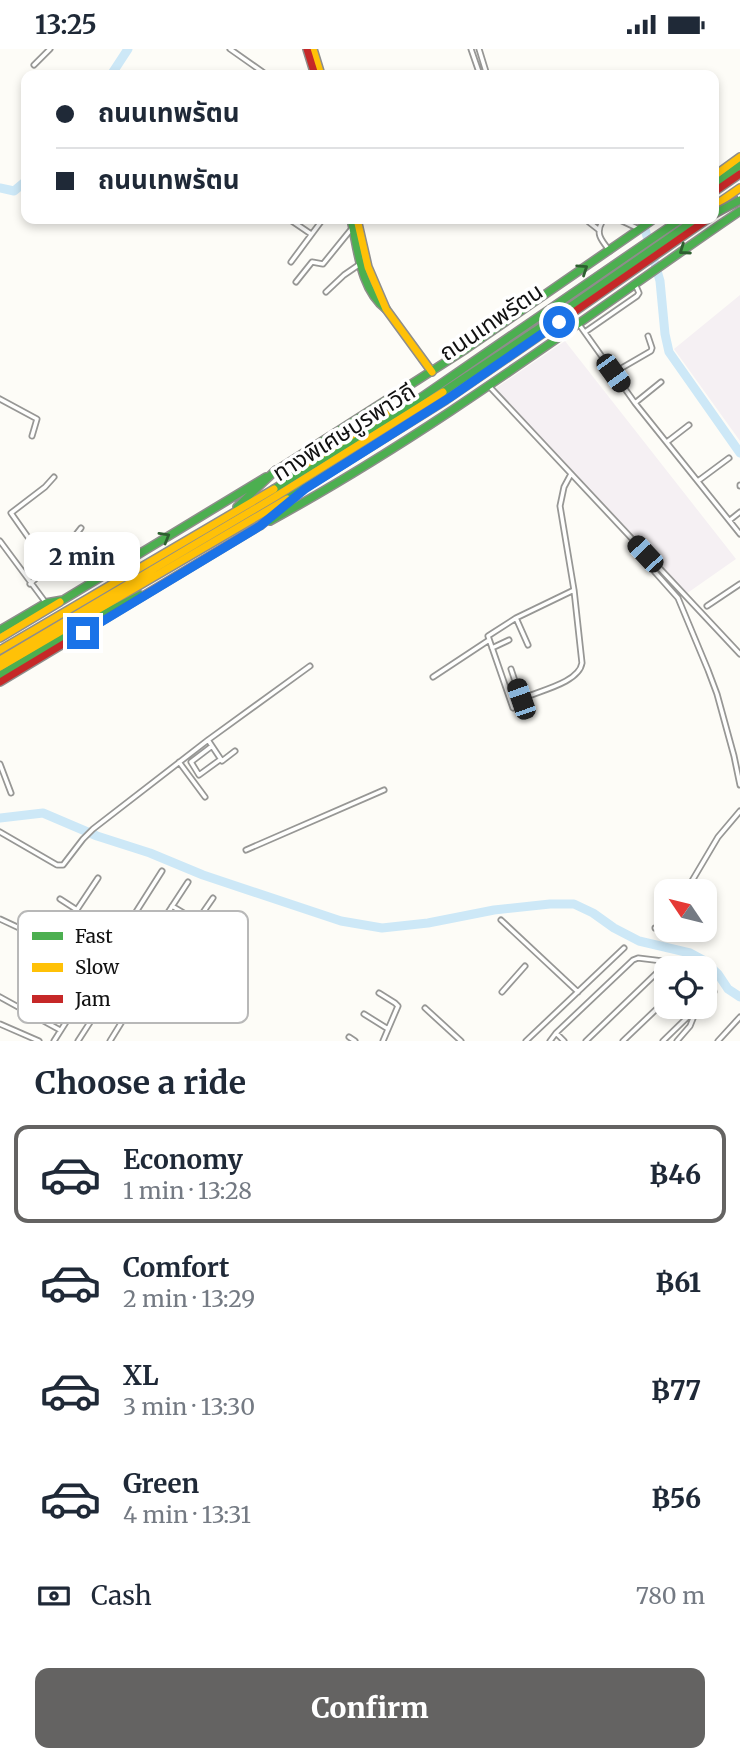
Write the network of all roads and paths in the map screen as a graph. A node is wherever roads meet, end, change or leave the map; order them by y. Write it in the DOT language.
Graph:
graph roads {
  1 [pos="50,49"];
  2 [pos="230,49"];
  3 [pos="307,49"];
  4 [pos="313,49"];
  5 [pos="471,49"];
  6 [pos="479,49"];
  7 [pos="34,65"];
  8 [pos="260,70"];
  9 [pos="313,70"];
  10 [pos="319,70"];
  11 [pos="478,70"];
  12 [pos="485,70"];
  13 [pos="740,157"];
  14 [pos="737,164"];
  15 [pos="719,173"];
  16 [pos="740,176"];
  17 [pos="719,180"];
  18 [pos="740,188"];
  19 [pos="719,191"];
  20 [pos="740,199"];
  21 [pos="719,203"];
  22 [pos="719,211"];
  23 [pos="740,211"];
  24 [pos="296,224"];
  25 [pos="319,224"];
  26 [pos="351,224"];
  27 [pos="353,224"];
  28 [pos="354,224"];
  29 [pos="591,224"];
  30 [pos="600,224"];
  31 [pos="630,224"];
  32 [pos="646,224"];
  33 [pos="675,224"];
  34 [pos="676,224"];
  35 [pos="676,224"];
  36 [pos="698,224"];
  37 [pos="639,229"];
  38 [pos="599,230"];
  39 [pos="311,234"];
  40 [pos="610,251"];
  41 [pos="291,263"];
  42 [pos="360,264"];
  43 [pos="296,282"];
  44 [pos="635,284"];
  45 [pos="326,292"];
  46 [pos="386,309"];
  47 [pos="578,323"];
  48 [pos="585,332"];
  49 [pos="648,336"];
  50 [pos="432,373"];
  51 [pos="613,373"];
  52 [pos="661,382"];
  53 [pos="488,386"];
  54 [pos="0,399"];
  55 [pos="635,403"];
  56 [pos="689,425"];
  57 [pos="32,436"];
  58 [pos="667,442"];
  59 [pos="729,458"];
  60 [pos="276,470"];
  61 [pos="571,474"];
  62 [pos="54,478"];
  63 [pos="698,481"];
  64 [pos="305,489"];
  65 [pos="236,507"];
  66 [pos="740,512"];
  67 [pos="730,520"];
  68 [pos="260,526"];
  69 [pos="81,527"];
  70 [pos="740,534"];
  71 [pos="0,541"];
  72 [pos="653,562"];
  73 [pos="49,567"];
  74 [pos="170,579"];
  75 [pos="30,584"];
  76 [pos="740,584"];
  77 [pos="574,590"];
  78 [pos="63,600"];
  79 [pos="46,603"];
  80 [pos="706,606"];
  81 [pos="516,618"];
  82 [pos="0,630"];
  83 [pos="0,638"];
  84 [pos="509,640"];
  85 [pos="489,641"];
  86 [pos="528,645"];
  87 [pos="0,648"];
  88 [pos="492,649"];
  89 [pos="740,654"];
  90 [pos="0,660"];
  91 [pos="310,666"];
  92 [pos="0,667"];
  93 [pos="511,669"];
  94 [pos="0,675"];
  95 [pos="433,677"];
  96 [pos="0,682"];
  97 [pos="521,699"];
  98 [pos="208,740"];
  99 [pos="212,746"];
  100 [pos="235,751"];
  101 [pos="221,759"];
  102 [pos="179,762"];
  103 [pos="0,764"];
  104 [pos="740,785"];
  105 [pos="384,790"];
  106 [pos="11,793"];
  107 [pos="205,797"];
  108 [pos="740,811"];
  109 [pos="0,832"];
  110 [pos="246,850"];
  111 [pos="162,871"];
  112 [pos="98,878"];
  113 [pos="692,879"];
  114 [pos="188,881"];
  115 [pos="213,898"];
  116 [pos="60,899"];
  117 [pos="172,906"];
  118 [pos="77,910"];
  119 [pos="137,911"];
  120 [pos="169,911"];
  121 [pos="180,911"];
  122 [pos="204,911"];
  123 [pos="0,919"];
  124 [pos="501,920"];
  125 [pos="18,928"];
  126 [pos="624,948"];
  127 [pos="654,960"];
  128 [pos="525,966"];
  129 [pos="654,975"];
  130 [pos="502,992"];
  131 [pos="578,992"];
  132 [pos="379,993"];
  133 [pos="0,997"];
  134 [pos="18,1007"];
  135 [pos="425,1008"];
  136 [pos="654,1011"];
  137 [pos="364,1014"];
  138 [pos="740,1017"];
  139 [pos="686,1019"];
  140 [pos="693,1019"];
  141 [pos="47,1023"];
  142 [pos="65,1023"];
  143 [pos="91,1023"];
  144 [pos="122,1023"];
  145 [pos="0,1024"];
  146 [pos="388,1029"];
  147 [pos="60,1030"];
  148 [pos="556,1033"];
  149 [pos="349,1037"];
  150 [pos="38,1041"];
  151 [pos="54,1041"];
  152 [pos="78,1041"];
  153 [pos="110,1041"];
  154 [pos="355,1041"];
  155 [pos="383,1041"];
  156 [pos="461,1041"];
  157 [pos="526,1041"];
  158 [pos="550,1041"];
  159 [pos="564,1041"];
  160 [pos="586,1041"];
  161 [pos="623,1041"];
  162 [pos="663,1041"];
  163 [pos="677,1041"];
  164 [pos="718,1041"];
  1 -- 7 [label="street"];
  2 -- 8 [label="street"];
  3 -- 9 [label="main road"];
  4 -- 10 [label="main road"];
  5 -- 11 [label="street"];
  6 -- 12 [label="street"];
  13 -- 14 [label="main road"];
  14 -- 15 [label="main road"];
  14 -- 17 [label="main road"];
  16 -- 19 [label="main road"];
  18 -- 21 [label="main road"];
  20 -- 22 [label="main road, bridge"];
  23 -- 44 [label="main road, one-way"];
  24 -- 39 [label="street"];
  25 -- 39 [label="street"];
  26 -- 43 [label="street"];
  27 -- 42 [label="main road"];
  28 -- 46 [label="main road"];
  29 -- 38 [label="street"];
  30 -- 38 [label="street"];
  31 -- 37 [label="street"];
  32 -- 37 [label="main road, ถนนเทพรัตน"];
  33 -- 65 [label="main road, ถนนเทพรัตน"];
  34 -- 87 [label="main road, ทางพิเศษบูรพาวิถี"];
  35 -- 90 [label="main road, ทางพิเศษบูรพาวิถี"];
  36 -- 64 [label="main road, ถนนเทพรัตน"];
  37 -- 40 [label="main road, ถนนเทพรัตน"];
  38 -- 40 [label="street"];
  39 -- 41 [label="street"];
  50 -- 40 [label="main road, ถนนเทพรัตน, one-way"];
  42 -- 45 [label="street"];
  42 -- 46 [label="main road"];
  44 -- 47 [label="main road"];
  44 -- 48 [label="street"];
  46 -- 50 [label="main road"];
  47 -- 48 [label="street"];
  47 -- 53 [label="main road"];
  48 -- 51 [label="street"];
  49 -- 51 [label="street"];
  50 -- 60 [label="main road, ถนนเทพรัตน"];
  51 -- 55 [label="street"];
  52 -- 55 [label="street"];
  53 -- 61 [label="street"];
  53 -- 68 [label="main road"];
  54 -- 57 [label="street"];
  55 -- 58 [label="street"];
  56 -- 58 [label="street"];
  58 -- 63 [label="street"];
  59 -- 63 [label="street"];
  60 -- 65 [label="main road"];
  78 -- 60 [label="main road, ถนนเทพรัตน, one-way"];
  61 -- 72 [label="street"];
  61 -- 77 [label="street"];
  62 -- 73 [label="street"];
  63 -- 67 [label="street"];
  64 -- 68 [label="main road"];
  64 -- 92 [label="main road, ถนนเทพรัตน"];
  65 -- 87 [label="main road, ถนนเทพรัตน"];
  66 -- 67 [label="street"];
  67 -- 70 [label="street"];
  68 -- 74 [label="main road"];
  69 -- 73 [label="street"];
  71 -- 75 [label="street"];
  72 -- 89 [label="street"];
  72 -- 104 [label="street"];
  73 -- 75 [label="street"];
  74 -- 94 [label="main road"];
  74 -- 96 [label="main road"];
  75 -- 79 [label="street"];
  76 -- 80 [label="street"];
  77 -- 81 [label="street"];
  77 -- 97 [label="street"];
  78 -- 79 [label="main road, ถนนเทพรัตน"];
  78 -- 83 [label="main road"];
  79 -- 82 [label="main road, ถนนเทพรัตน"];
  81 -- 85 [label="street"];
  81 -- 86 [label="street"];
  84 -- 88 [label="street"];
  85 -- 88 [label="street"];
  85 -- 95 [label="street"];
  88 -- 97 [label="street"];
  91 -- 98 [label="street"];
  93 -- 97 [label="street"];
  98 -- 99 [label="street"];
  98 -- 102 [label="street"];
  99 -- 101 [label="street"];
  99 -- 101 [label="street"];
  100 -- 101 [label="street"];
  102 -- 107 [label="street"];
  102 -- 109 [label="street"];
  103 -- 106 [label="street"];
  105 -- 110 [label="street"];
  108 -- 113 [label="street"];
  111 -- 119 [label="street"];
  112 -- 118 [label="street"];
  114 -- 117 [label="street"];
  115 -- 122 [label="street"];
  116 -- 118 [label="street"];
  117 -- 120 [label="street"];
  117 -- 121 [label="street"];
  123 -- 125 [label="street"];
  124 -- 131 [label="street"];
  126 -- 131 [label="street"];
  127 -- 148 [label="street"];
  128 -- 130 [label="street"];
  129 -- 160 [label="street"];
  131 -- 157 [label="street"];
  132 -- 146 [label="street"];
  133 -- 134 [label="street"];
  135 -- 156 [label="street"];
  136 -- 161 [label="street"];
  137 -- 146 [label="street"];
  138 -- 164 [label="street"];
  139 -- 162 [label="street"];
  140 -- 163 [label="street"];
  141 -- 147 [label="street"];
  142 -- 147 [label="street"];
  143 -- 152 [label="street"];
  144 -- 153 [label="street"];
  145 -- 150 [label="street"];
  146 -- 155 [label="street"];
  147 -- 151 [label="street"];
  148 -- 158 [label="street"];
  148 -- 159 [label="street"];
  149 -- 154 [label="street"];
}
